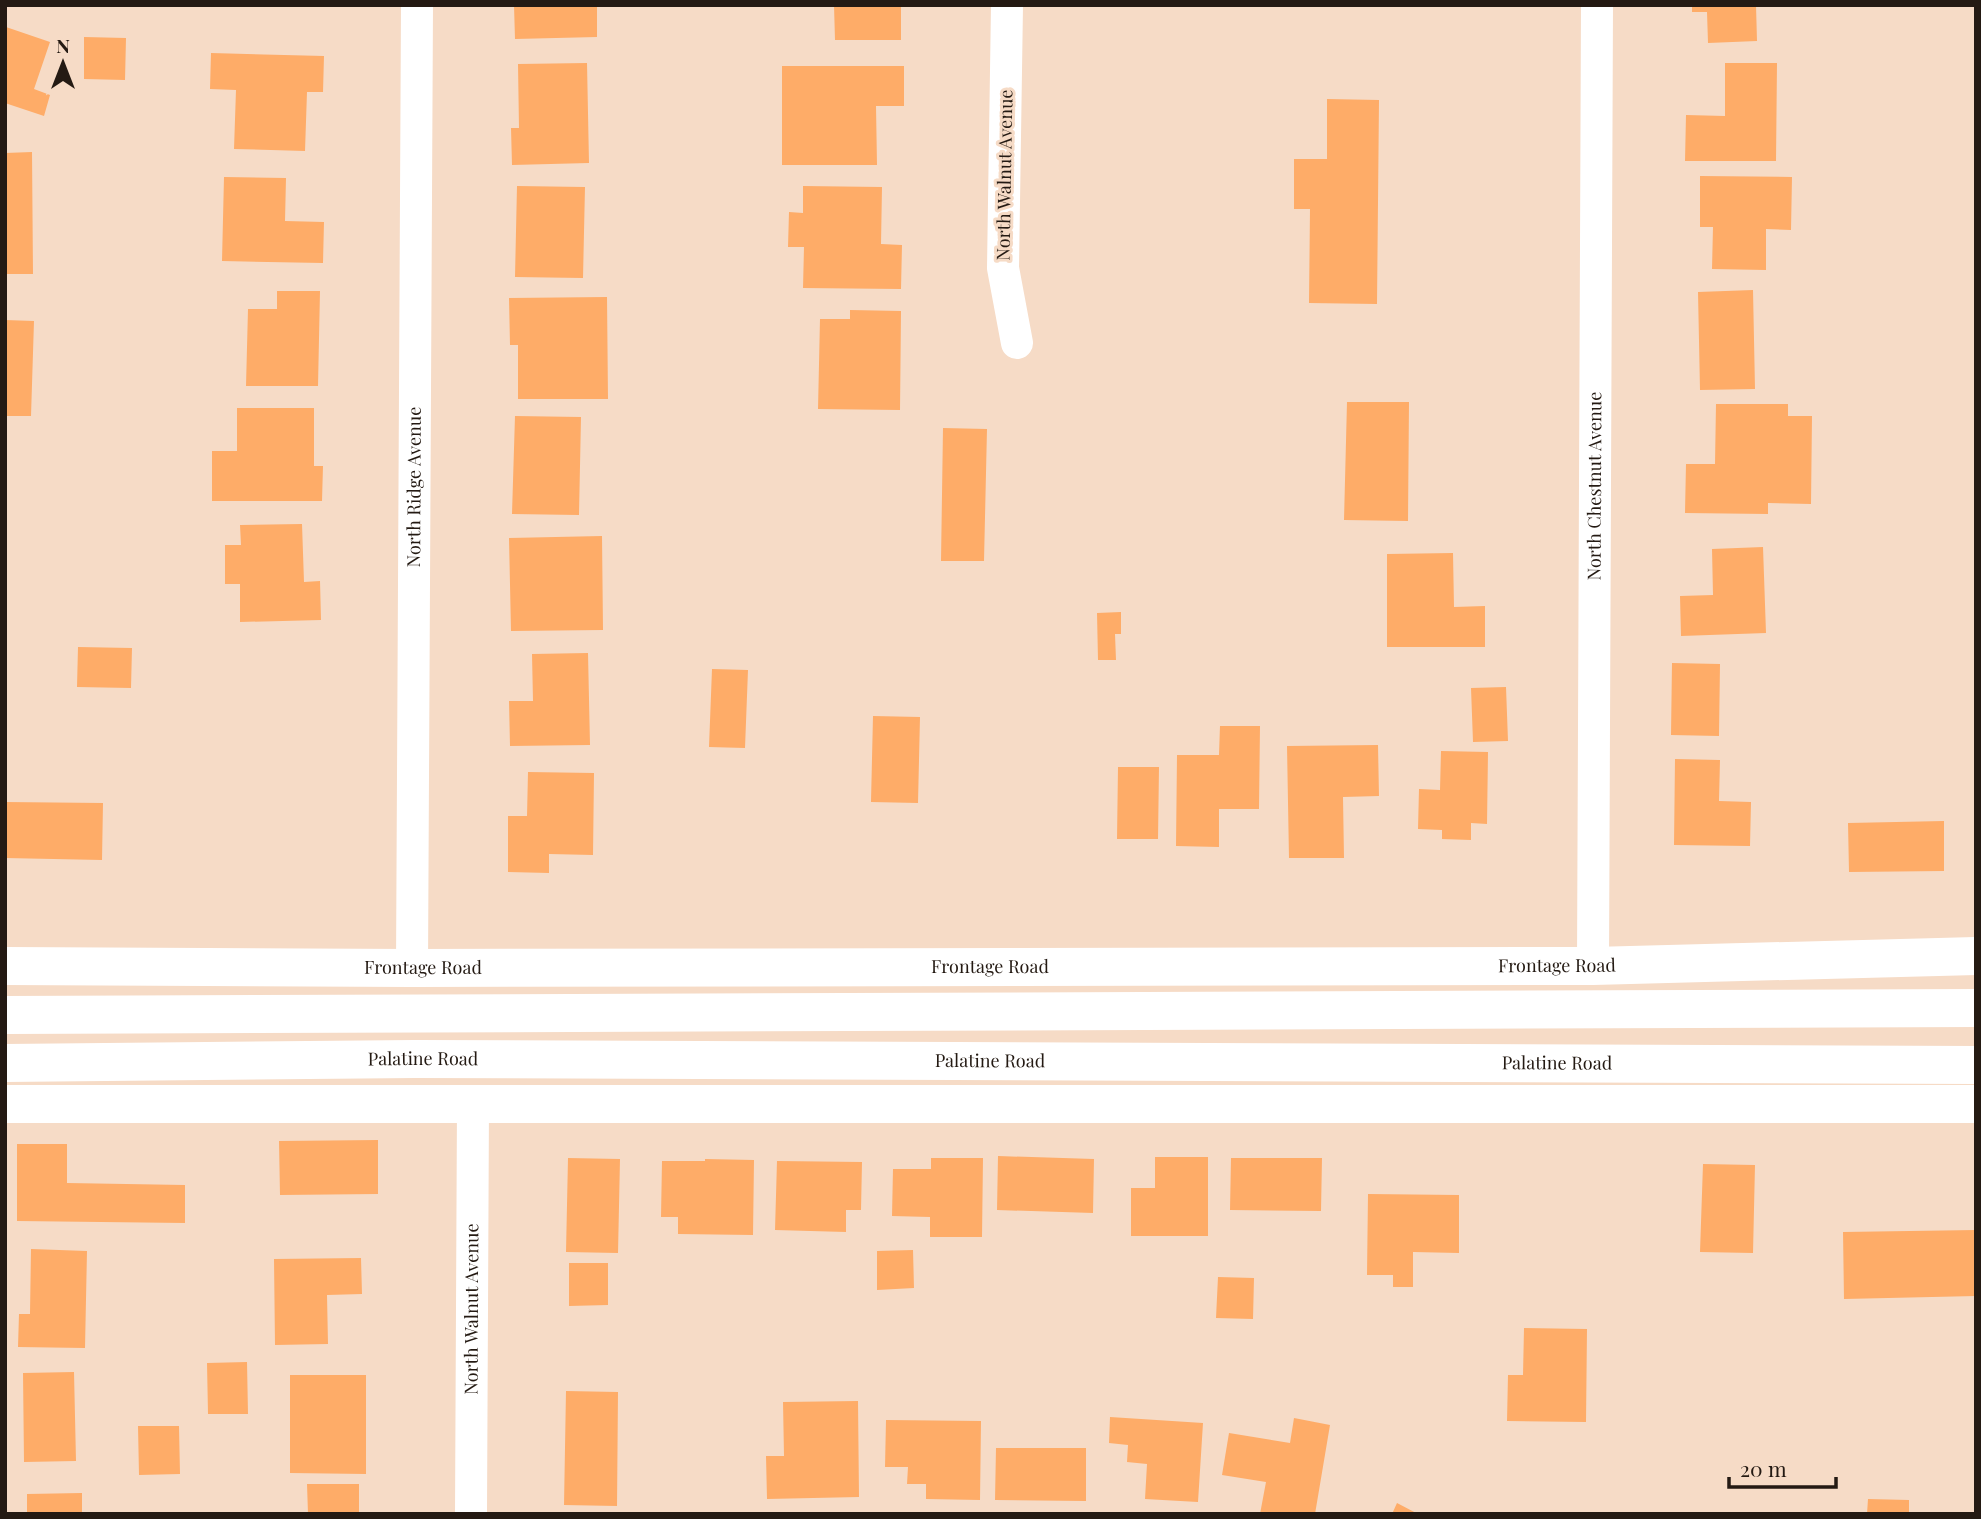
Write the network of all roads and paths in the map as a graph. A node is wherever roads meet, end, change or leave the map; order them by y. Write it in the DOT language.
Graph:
graph roads {
  1 [pos="417,5"];
  2 [pos="1006,5"];
  3 [pos="1597,5"];
  4 [pos="1017,344"];
  5 [pos="1976,957"];
  6 [pos="5,966"];
  7 [pos="1593,966"];
  8 [pos="412,968"];
  9 [pos="1976,1009"];
  10 [pos="5,1015"];
  11 [pos="5,1063"];
  12 [pos="1976,1065"];
  13 [pos="472,1103"];
  14 [pos="5,1104"];
  15 [pos="1976,1104"];
  16 [pos="471,1514"];
  1 -- 8 [label="street, North Ridge Avenue"];
  2 -- 4 [label="street, North Walnut Avenue"];
  3 -- 7 [label="street, North Chestnut Avenue"];
  5 -- 7 [label="main road, Frontage Road"];
  6 -- 8 [label="main road, Frontage Road"];
  7 -- 8 [label="main road, Frontage Road"];
  9 -- 10 [label="main road"];
  11 -- 12 [label="main road, Palatine Road"];
  13 -- 14 [label="main road"];
  13 -- 15 [label="main road"];
  13 -- 16 [label="street, North Walnut Avenue"];
}
